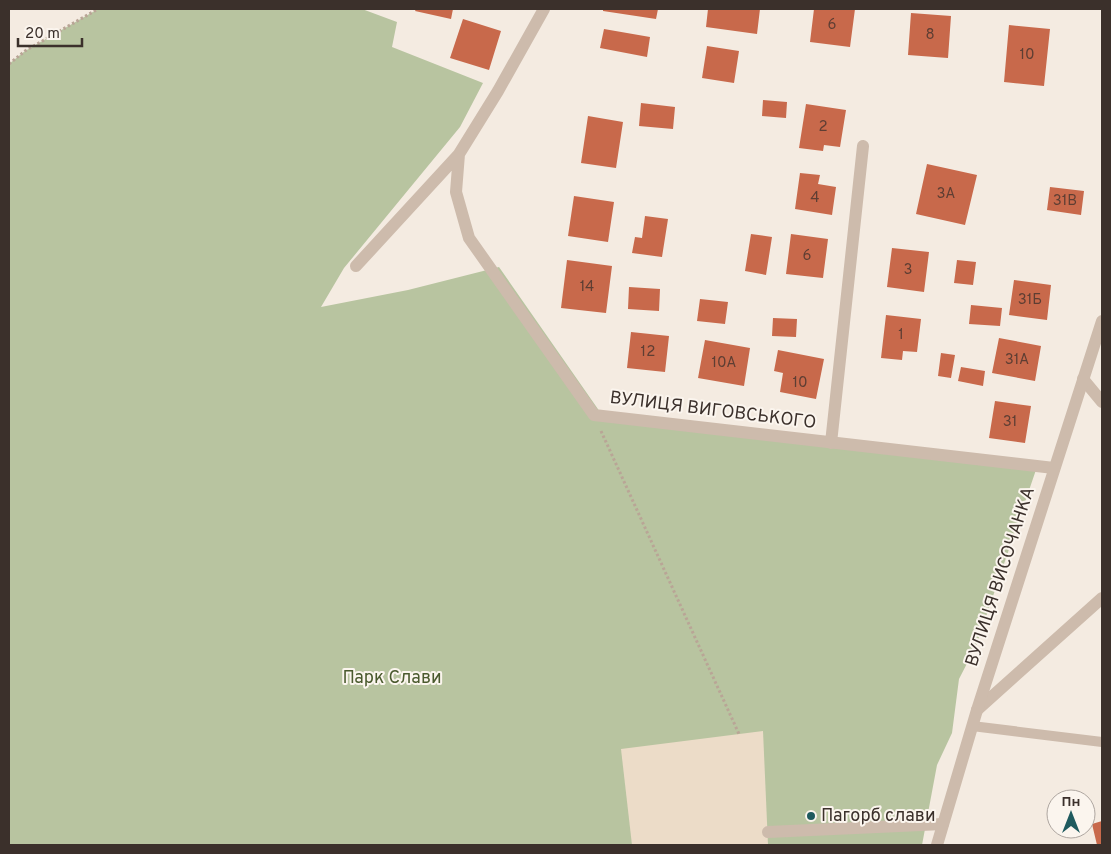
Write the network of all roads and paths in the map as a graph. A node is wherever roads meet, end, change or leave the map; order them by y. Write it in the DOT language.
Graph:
graph roads {
  1 [pos="98,9"];
  2 [pos="544,9"];
  3 [pos="9,64"];
  4 [pos="863,146"];
  5 [pos="459,154"];
  6 [pos="356,266"];
  7 [pos="1102,321"];
  8 [pos="1083,379"];
  9 [pos="1102,402"];
  10 [pos="594,415"];
  11 [pos="831,443"];
  12 [pos="1054,468"];
  13 [pos="1102,598"];
  14 [pos="976,710"];
  15 [pos="972,726"];
  16 [pos="739,734"];
  17 [pos="1102,742"];
  18 [pos="943,824"];
  19 [pos="768,832"];
  20 [pos="936,845"];
  1 -- 3 [label="path"];
  2 -- 5 [label="street, ВУЛИЦЯ ВИГОВСЬКОГО"];
  4 -- 11 [label="street, ВУЛИЦЯ ВИГОВСЬКОГО"];
  5 -- 6 [label="street, ВУЛИЦЯ ВИГОВСЬКОГО"];
  5 -- 10 [label="street, ВУЛИЦЯ ВИГОВСЬКОГО"];
  7 -- 8 [label="street, ВУЛИЦЯ ВИСОЧАНКА"];
  8 -- 9 [label="street"];
  8 -- 12 [label="street, ВУЛИЦЯ ВИСОЧАНКА"];
  10 -- 11 [label="street, ВУЛИЦЯ ВИГОВСЬКОГО"];
  10 -- 16 [label="path"];
  11 -- 12 [label="street, ВУЛИЦЯ ВИГОВСЬКОГО"];
  12 -- 14 [label="street, ВУЛИЦЯ ВИСОЧАНКА"];
  13 -- 14 [label="street"];
  14 -- 15 [label="street, ВУЛИЦЯ ВИСОЧАНКА"];
  15 -- 17 [label="lane"];
  15 -- 18 [label="street, ВУЛИЦЯ ВИСОЧАНКА"];
  18 -- 19 [label="street"];
  18 -- 20 [label="street, ВУЛИЦЯ ВИСОЧАНКА"];
}
